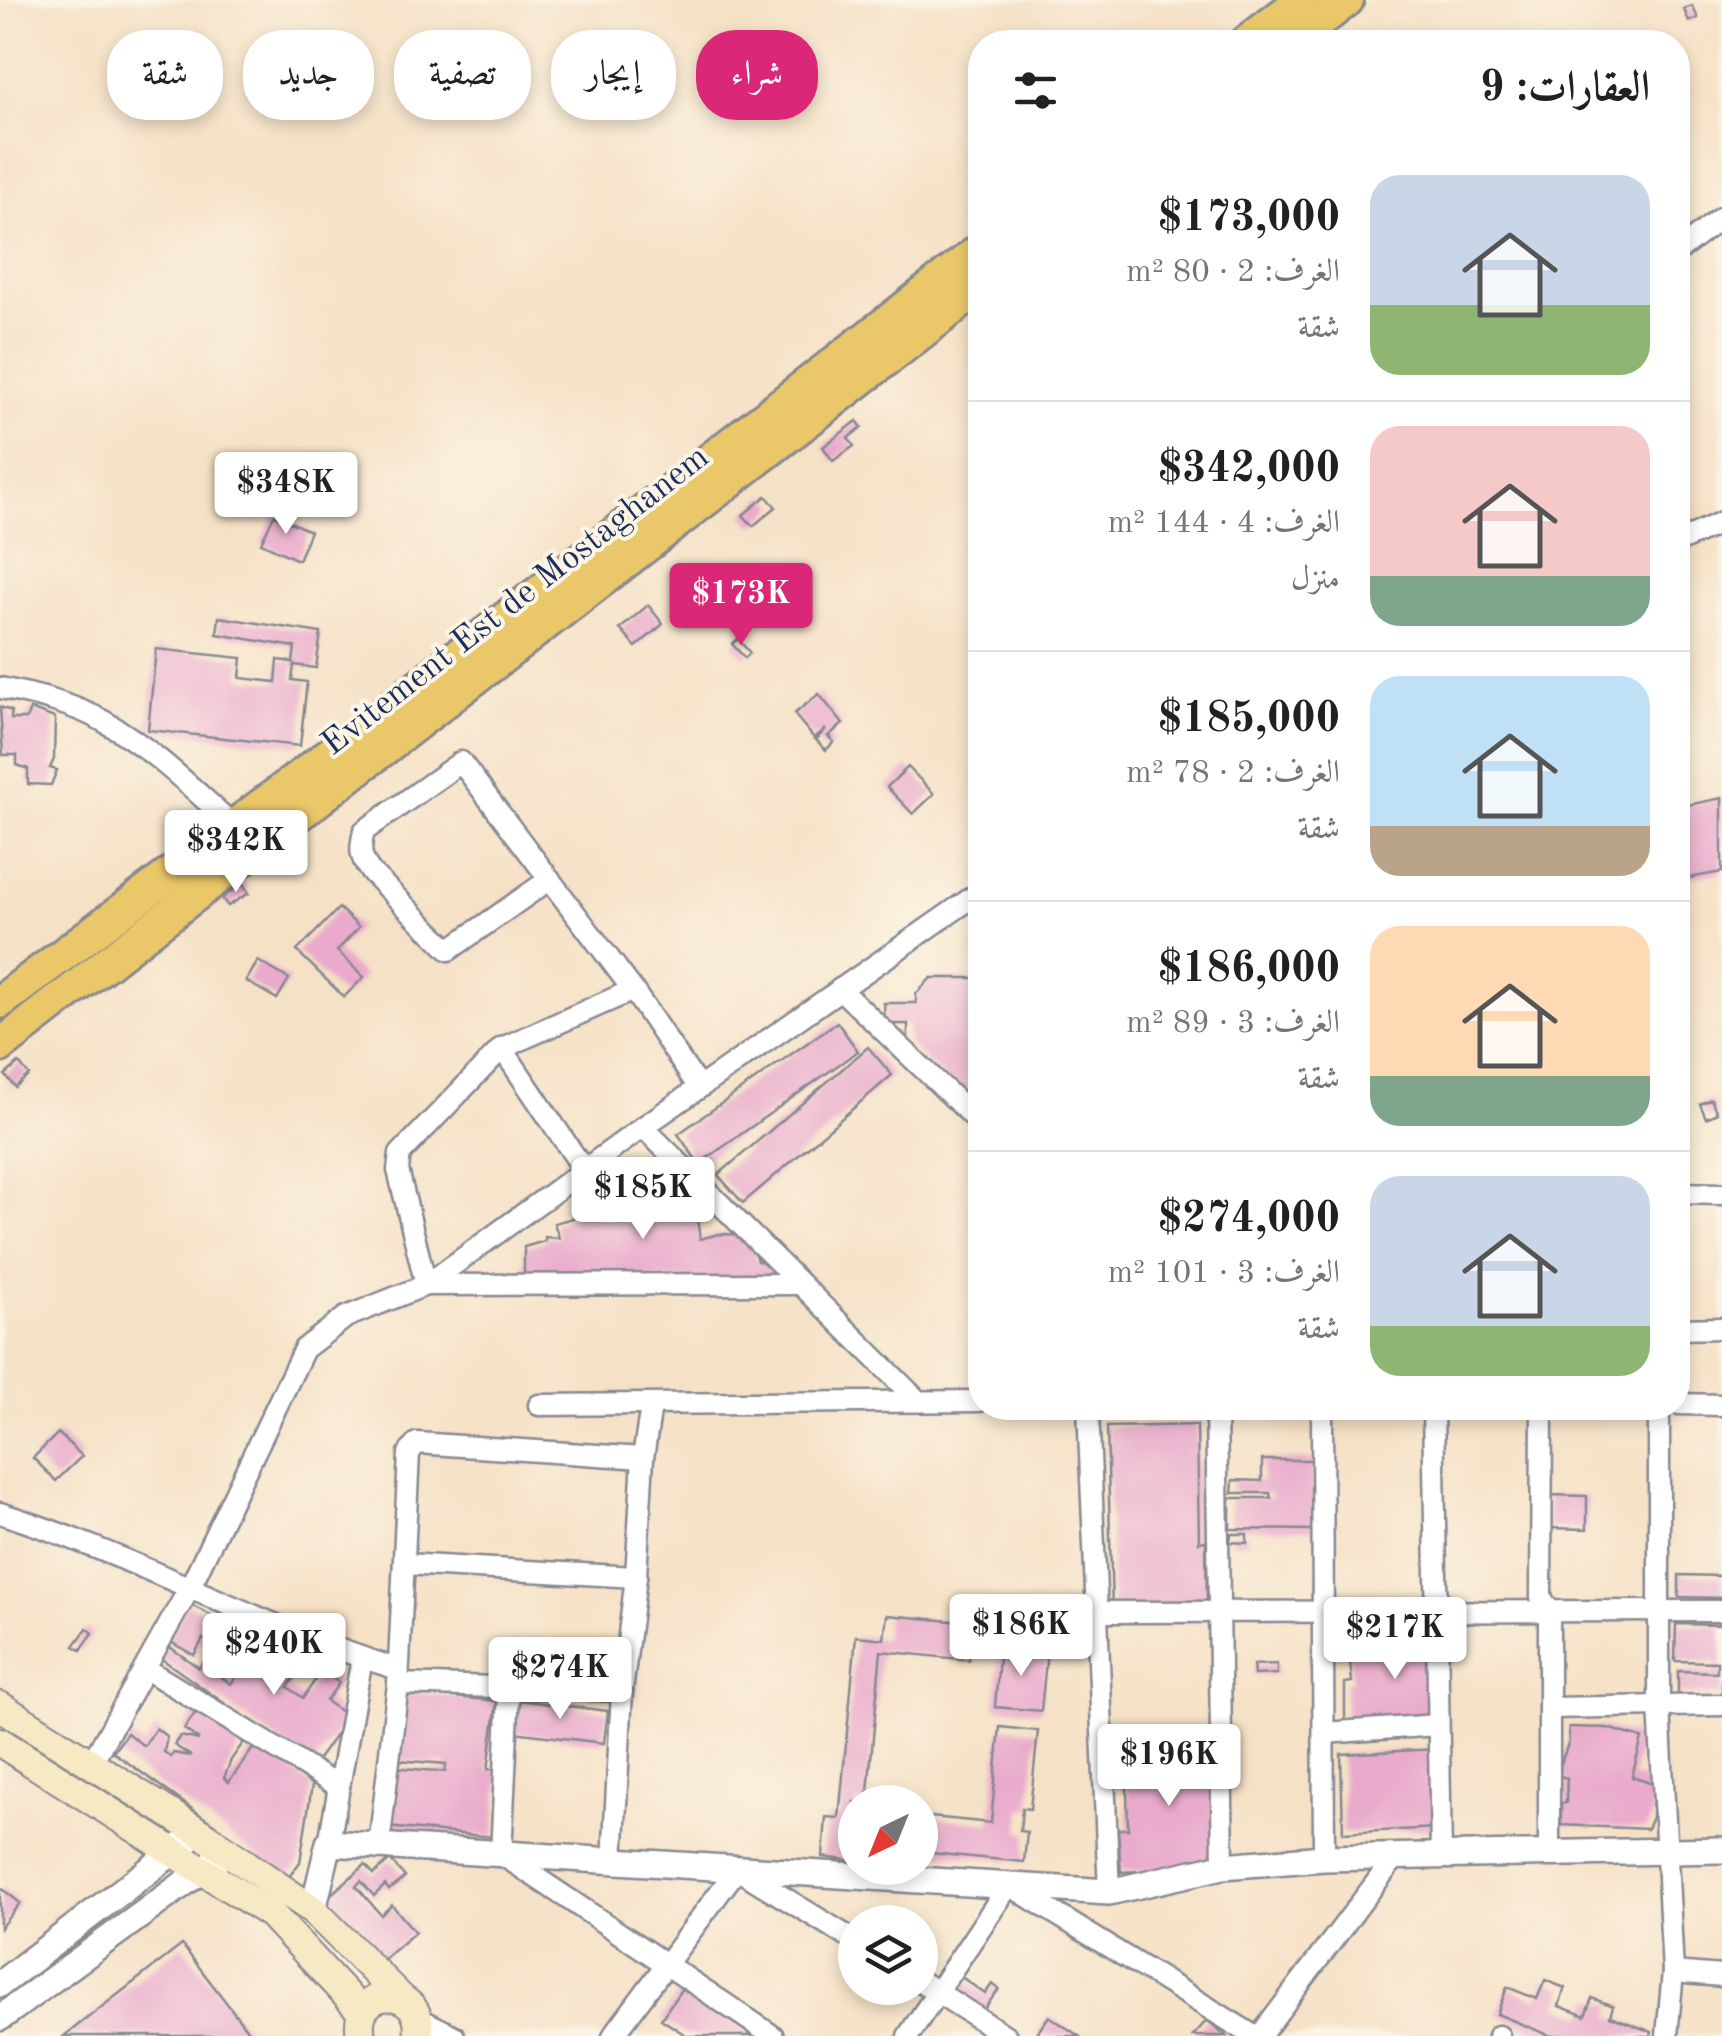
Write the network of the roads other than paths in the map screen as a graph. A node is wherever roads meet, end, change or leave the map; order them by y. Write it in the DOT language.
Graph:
graph roads {
  1 [pos="1302,0"];
  2 [pos="1347,0"];
  3 [pos="1263,30"];
  4 [pos="1308,30"];
  5 [pos="1722,217"];
  6 [pos="1690,242"];
  7 [pos="968,259"];
  8 [pos="968,295"];
  9 [pos="1722,522"];
  10 [pos="1690,537"];
  11 [pos="0,688"];
  12 [pos="234,826"];
  13 [pos="550,879"];
  14 [pos="968,900"];
  15 [pos="840,989"];
  16 [pos="633,990"];
  17 [pos="0,1002"];
  18 [pos="0,1046"];
  19 [pos="502,1048"];
  20 [pos="699,1088"];
  21 [pos="968,1112"];
  22 [pos="643,1127"];
  23 [pos="584,1170"];
  24 [pos="1690,1193"];
  25 [pos="1722,1194"];
  26 [pos="798,1284"];
  27 [pos="426,1285"];
  28 [pos="1722,1328"];
  29 [pos="1690,1329"];
  30 [pos="918,1401"];
  31 [pos="968,1401"];
  32 [pos="1690,1404"];
  33 [pos="1722,1405"];
  34 [pos="540,1406"];
  35 [pos="650,1406"];
  36 [pos="1089,1420"];
  37 [pos="1216,1420"];
  38 [pos="1322,1420"];
  39 [pos="1433,1420"];
  40 [pos="1542,1420"];
  41 [pos="1659,1420"];
  42 [pos="642,1458"];
  43 [pos="0,1512"];
  44 [pos="404,1564"];
  45 [pos="636,1577"];
  46 [pos="189,1589"];
  47 [pos="1323,1610"];
  48 [pos="1436,1610"];
  49 [pos="1550,1610"];
  50 [pos="1219,1611"];
  51 [pos="1722,1611"];
  52 [pos="1098,1612"];
  53 [pos="1660,1613"];
  54 [pos="362,1658"];
  55 [pos="146,1669"];
  56 [pos="398,1676"];
  57 [pos="510,1690"];
  58 [pos="622,1691"];
  59 [pos="1722,1705"];
  60 [pos="0,1706"];
  61 [pos="1660,1706"];
  62 [pos="1549,1708"];
  63 [pos="1438,1726"];
  64 [pos="1324,1733"];
  65 [pos="0,1742"];
  66 [pos="91,1764"];
  67 [pos="338,1786"];
  68 [pos="199,1832"];
  69 [pos="329,1843"];
  70 [pos="379,1846"];
  71 [pos="1722,1850"];
  72 [pos="1668,1851"];
  73 [pos="172,1852"];
  74 [pos="227,1852"];
  75 [pos="1549,1853"];
  76 [pos="501,1854"];
  77 [pos="1397,1855"];
  78 [pos="1441,1855"];
  79 [pos="1324,1858"];
  80 [pos="613,1861"];
  81 [pos="1223,1866"];
  82 [pos="202,1868"];
  83 [pos="737,1868"];
  84 [pos="1009,1886"];
  85 [pos="1109,1892"];
  86 [pos="313,1910"];
  87 [pos="838,1930"];
  88 [pos="664,1964"];
  89 [pos="1673,1972"];
  90 [pos="938,1975"];
  91 [pos="1722,1976"];
  92 [pos="0,1984"];
  93 [pos="938,1992"];
  94 [pos="921,2005"];
  95 [pos="0,2018"];
  96 [pos="362,2024"];
  97 [pos="431,2026"];
  98 [pos="614,2036"];
  99 [pos="773,2036"];
  100 [pos="908,2036"];
  101 [pos="1006,2036"];
  102 [pos="1257,2036"];
  103 [pos="1667,2036"];
  1 -- 3 [label="highway"];
  2 -- 4 [label="highway"];
  5 -- 6 [label="street"];
  7 -- 12 [label="highway, Evitement Est de Mostaghanem"];
  8 -- 18 [label="highway, Evitement Est de Mostaghanem"];
  9 -- 10 [label="street"];
  11 -- 12 [label="street"];
  12 -- 17 [label="highway, Evitement Est de Mostaghanem"];
  13 -- 13 [label="street"];
  13 -- 16 [label="street"];
  14 -- 15 [label="street"];
  15 -- 20 [label="street"];
  15 -- 21 [label="street"];
  16 -- 19 [label="street"];
  16 -- 20 [label="street"];
  19 -- 23 [label="street"];
  19 -- 27 [label="street"];
  20 -- 22 [label="street"];
  22 -- 23 [label="street"];
  22 -- 26 [label="street"];
  23 -- 27 [label="street"];
  24 -- 25 [label="street"];
  26 -- 27 [label="street"];
  26 -- 30 [label="street"];
  27 -- 46 [label="street"];
  28 -- 29 [label="street"];
  30 -- 31 [label="street"];
  30 -- 35 [label="street"];
  32 -- 33 [label="street"];
  34 -- 35 [label="street"];
  35 -- 42 [label="street"];
  36 -- 52 [label="street"];
  37 -- 50 [label="street"];
  38 -- 47 [label="street"];
  39 -- 48 [label="street"];
  40 -- 49 [label="street"];
  41 -- 53 [label="street"];
  42 -- 44 [label="street"];
  42 -- 45 [label="street"];
  43 -- 46 [label="street"];
  44 -- 45 [label="street"];
  44 -- 56 [label="street"];
  45 -- 58 [label="street"];
  46 -- 54 [label="street"];
  46 -- 55 [label="street"];
  47 -- 48 [label="street"];
  47 -- 50 [label="street"];
  47 -- 64 [label="street"];
  48 -- 49 [label="street"];
  48 -- 63 [label="street"];
  49 -- 53 [label="street"];
  49 -- 62 [label="street"];
  50 -- 52 [label="street"];
  50 -- 81 [label="street"];
  51 -- 53 [label="street"];
  52 -- 85 [label="street"];
  53 -- 61 [label="street"];
  54 -- 56 [label="street"];
  54 -- 67 [label="street"];
  55 -- 66 [label="street"];
  55 -- 67 [label="street"];
  56 -- 57 [label="street"];
  56 -- 70 [label="street"];
  57 -- 58 [label="street"];
  57 -- 76 [label="street"];
  58 -- 80 [label="street"];
  59 -- 61 [label="street"];
  60 -- 66 [label="main road"];
  61 -- 62 [label="street"];
  61 -- 72 [label="street"];
  62 -- 75 [label="street"];
  63 -- 64 [label="street"];
  63 -- 78 [label="street"];
  64 -- 79 [label="street"];
  65 -- 73 [label="main road"];
  66 -- 68 [label="main road"];
  67 -- 69 [label="street"];
  68 -- 73 [label="street"];
  68 -- 74 [label="main road"];
  69 -- 70 [label="street"];
  69 -- 86 [label="street"];
  70 -- 76 [label="street"];
  71 -- 72 [label="street"];
  72 -- 75 [label="street"];
  72 -- 89 [label="street"];
  73 -- 82 [label="main road"];
  73 -- 92 [label="street"];
  74 -- 82 [label="street"];
  74 -- 86 [label="main road"];
  75 -- 78 [label="street"];
  76 -- 80 [label="street"];
  76 -- 88 [label="street"];
  77 -- 78 [label="street"];
  77 -- 79 [label="street"];
  77 -- 102 [label="street"];
  79 -- 81 [label="street"];
  80 -- 83 [label="street"];
  81 -- 85 [label="street"];
  82 -- 95 [label="street"];
  82 -- 96 [label="main road"];
  83 -- 84 [label="street"];
  83 -- 87 [label="street"];
  83 -- 88 [label="street"];
  84 -- 85 [label="street"];
  84 -- 90 [label="street"];
  84 -- 102 [label="street"];
  86 -- 97 [label="main road"];
  88 -- 98 [label="street"];
  88 -- 99 [label="street"];
  89 -- 91 [label="street"];
  89 -- 103 [label="street"];
  93 -- 101 [label="street"];
  94 -- 100 [label="street"];
  96 -- 97 [label="main road"];
}
